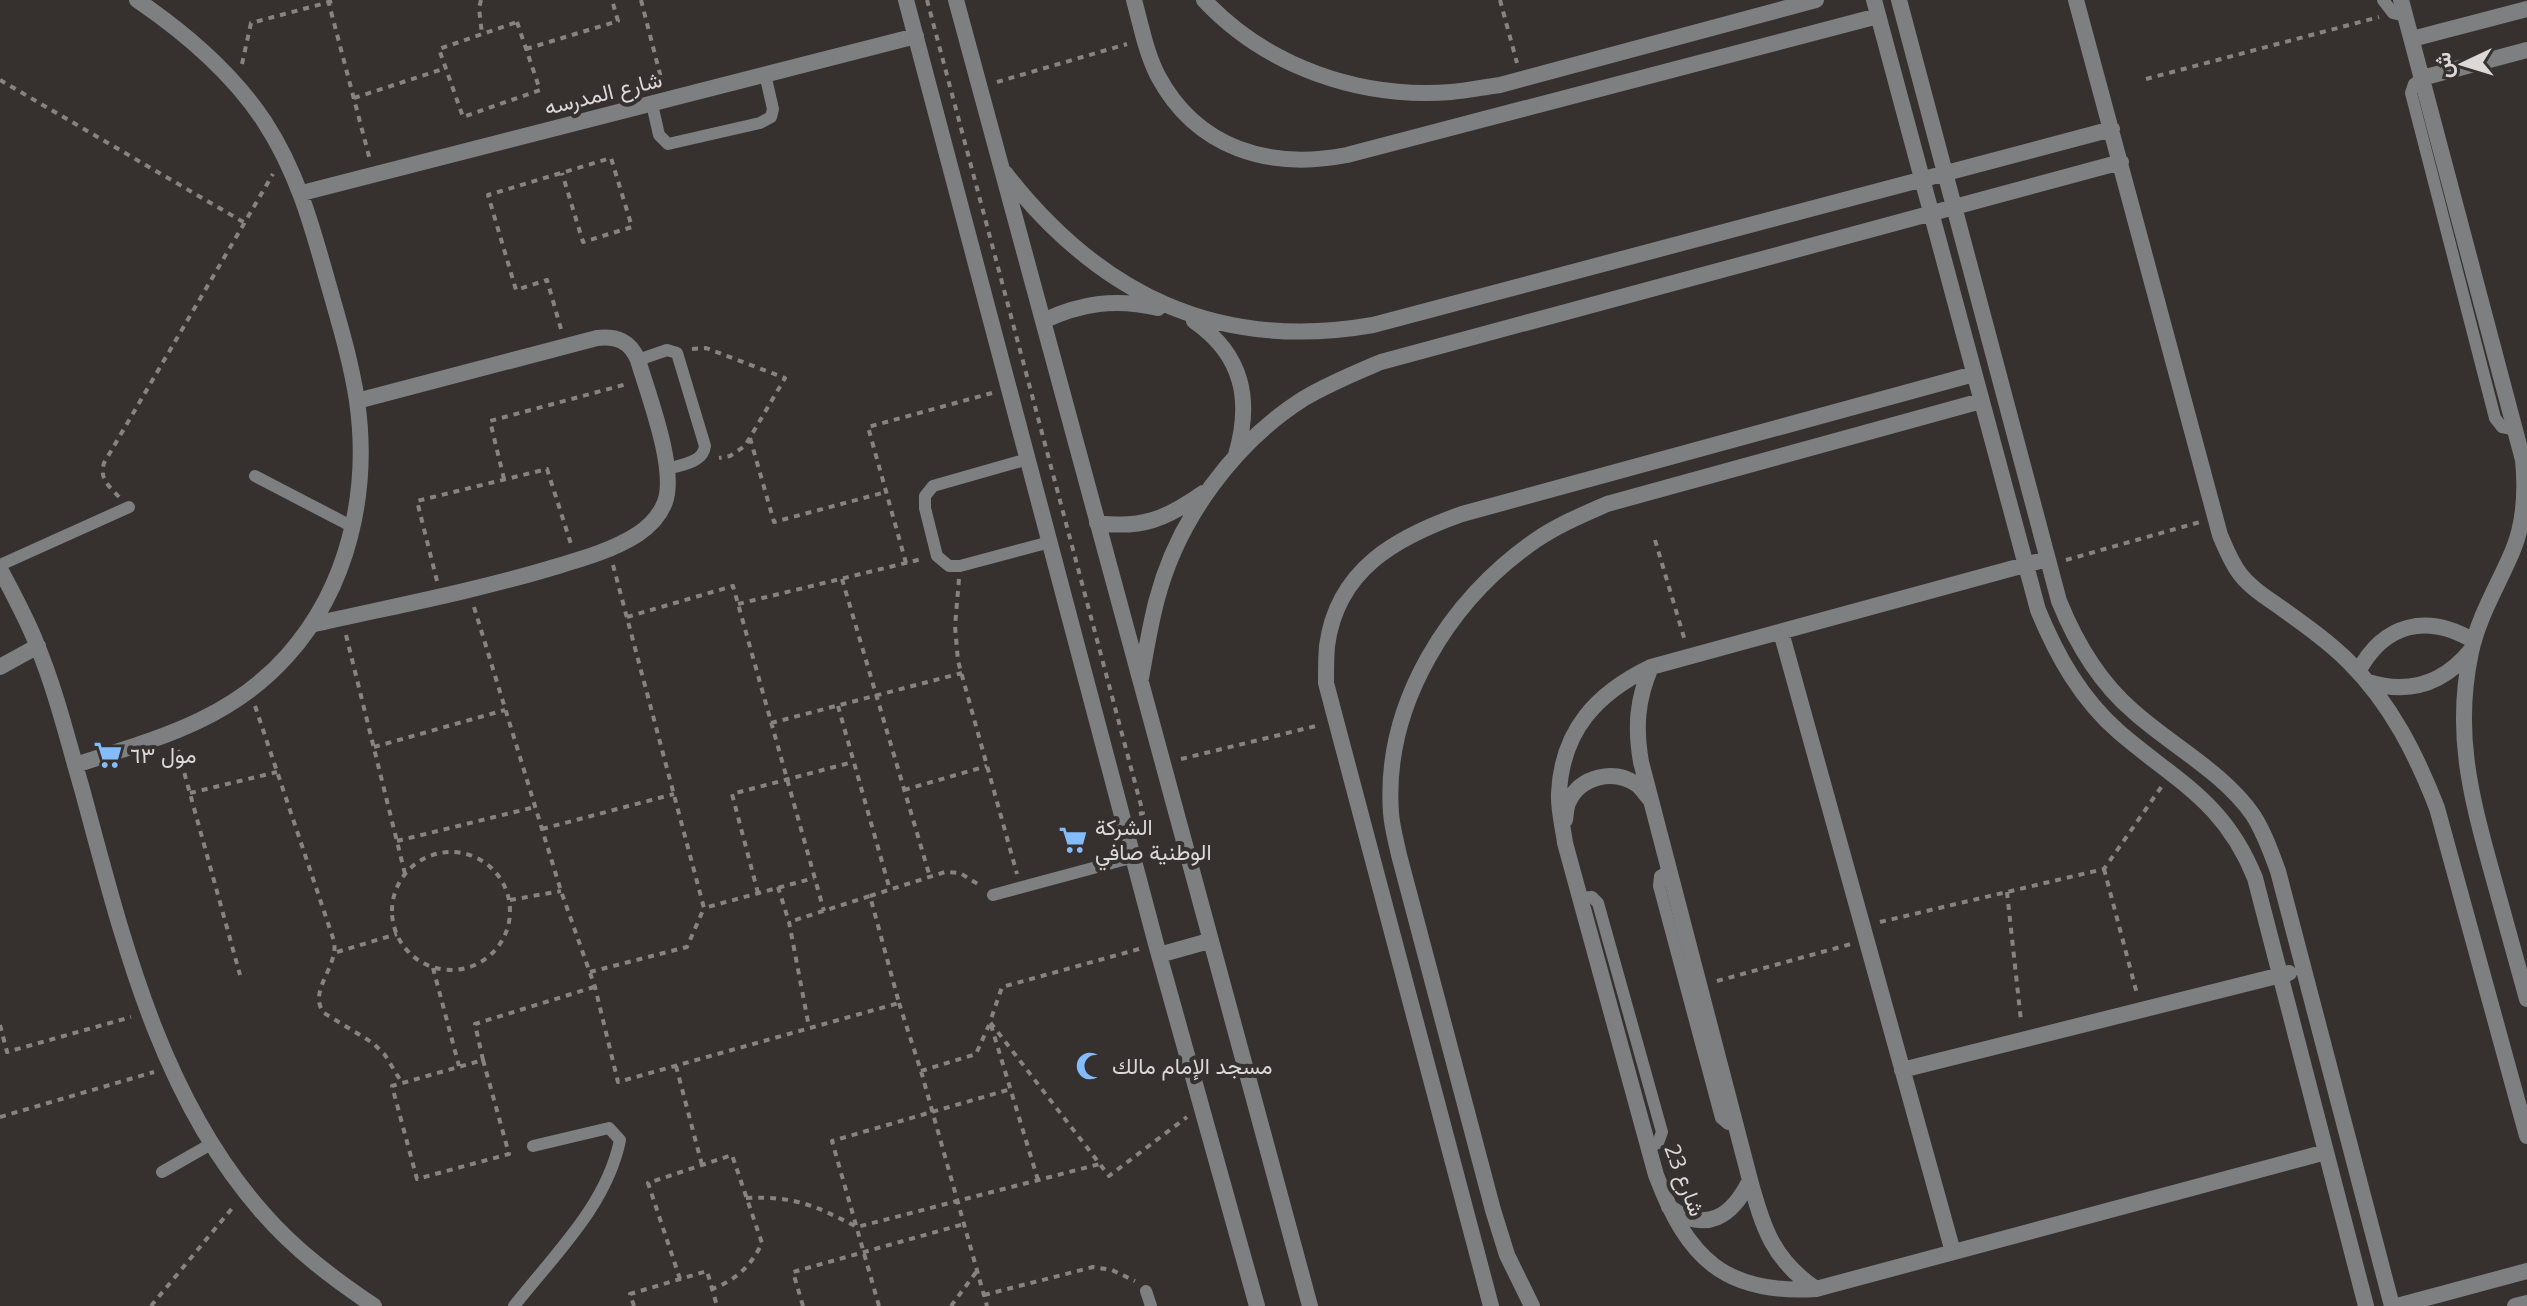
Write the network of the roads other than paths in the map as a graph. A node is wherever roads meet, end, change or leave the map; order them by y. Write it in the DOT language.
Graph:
graph roads {
  1 [pos="137,0"];
  2 [pos="906,0"];
  3 [pos="956,0"];
  4 [pos="1134,0"];
  5 [pos="1204,0"];
  6 [pos="1816,0"];
  7 [pos="1899,0"];
  8 [pos="2076,0"];
  9 [pos="2383,0"];
  10 [pos="1876,8"];
  11 [pos="2527,9"];
  12 [pos="2400,10"];
  13 [pos="916,36"];
  14 [pos="2412,39"];
  15 [pos="2527,50"];
  16 [pos="765,74"];
  17 [pos="2422,78"];
  18 [pos="659,102"];
  19 [pos="2112,129"];
  20 [pos="2121,162"];
  21 [pos="1001,167"];
  22 [pos="1946,174"];
  23 [pos="1922,180"];
  24 [pos="302,193"];
  25 [pos="1955,208"];
  26 [pos="1931,214"];
  27 [pos="1185,314"];
  28 [pos="1043,321"];
  29 [pos="638,360"];
  30 [pos="1974,374"];
  31 [pos="357,401"];
  32 [pos="1981,401"];
  33 [pos="1236,456"];
  34 [pos="1028,459"];
  35 [pos="668,469"];
  36 [pos="255,476"];
  37 [pos="1210,488"];
  38 [pos="129,507"];
  39 [pos="1097,523"];
  40 [pos="353,527"];
  41 [pos="1050,542"];
  42 [pos="2048,562"];
  43 [pos="2026,565"];
  44 [pos="0,567"];
  45 [pos="311,625"];
  46 [pos="1781,632"];
  47 [pos="2473,645"];
  48 [pos="38,646"];
  49 [pos="0,667"];
  50 [pos="1651,667"];
  51 [pos="2362,677"];
  52 [pos="1140,683"];
  53 [pos="75,765"];
  54 [pos="1650,799"];
  55 [pos="1565,843"];
  56 [pos="1134,857"];
  57 [pos="1669,871"];
  58 [pos="993,895"];
  59 [pos="1209,941"];
  60 [pos="1158,950"];
  61 [pos="2303,970"];
  62 [pos="2280,975"];
  63 [pos="2527,999"];
  64 [pos="1450,1053"];
  65 [pos="1426,1061"];
  66 [pos="1902,1070"];
  67 [pos="1735,1124"];
  68 [pos="2527,1136"];
  69 [pos="211,1144"];
  70 [pos="533,1146"];
  71 [pos="2326,1152"];
  72 [pos="162,1172"];
  73 [pos="1750,1180"];
  74 [pos="1668,1206"];
  75 [pos="1953,1252"];
  76 [pos="2527,1271"];
  77 [pos="1816,1289"];
  78 [pos="1146,1291"];
  79 [pos="2527,1303"];
  80 [pos="374,1306"];
  81 [pos="514,1306"];
  82 [pos="1151,1306"];
  83 [pos="1257,1306"];
  84 [pos="1310,1306"];
  85 [pos="1491,1306"];
  86 [pos="1532,1306"];
  87 [pos="2366,1306"];
  88 [pos="2394,1306"];
  89 [pos="2515,1306"];
  1 -- 24 [label="street"];
  2 -- 13 [label="street"];
  3 -- 21 [label="street"];
  4 -- 10 [label="street"];
  5 -- 6 [label="street"];
  7 -- 22 [label="street"];
  8 -- 19 [label="street"];
  9 -- 12 [label="lane"];
  10 -- 23 [label="street"];
  11 -- 14 [label="street"];
  12 -- 14 [label="street"];
  13 -- 16 [label="street, شارع المدرسه"];
  13 -- 34 [label="street"];
  14 -- 17 [label="street"];
  15 -- 17 [label="street"];
  16 -- 18 [label="street, شارع المدرسه"];
  16 -- 18 [label="lane"];
  17 -- 47 [label="street"];
  18 -- 24 [label="street, شارع المدرسه"];
  19 -- 20 [label="street"];
  19 -- 22 [label="street"];
  20 -- 25 [label="street"];
  20 -- 51 [label="street"];
  21 -- 27 [label="street"];
  21 -- 28 [label="street"];
  22 -- 23 [label="street"];
  22 -- 25 [label="street"];
  23 -- 26 [label="street"];
  23 -- 27 [label="street"];
  24 -- 31 [label="street"];
  25 -- 26 [label="street"];
  25 -- 42 [label="street"];
  26 -- 30 [label="street"];
  26 -- 33 [label="street"];
  27 -- 28 [label="street"];
  27 -- 33 [label="street"];
  28 -- 39 [label="street"];
  29 -- 31 [label="street"];
  29 -- 35 [label="street"];
  29 -- 35 [label="lane"];
  30 -- 32 [label="street"];
  30 -- 65 [label="street"];
  31 -- 40 [label="street"];
  32 -- 43 [label="street"];
  32 -- 64 [label="street"];
  33 -- 37 [label="street"];
  34 -- 41 [label="street"];
  34 -- 41 [label="lane"];
  35 -- 45 [label="street"];
  36 -- 40 [label="lane"];
  37 -- 39 [label="street"];
  37 -- 52 [label="street"];
  38 -- 44 [label="lane"];
  39 -- 52 [label="street"];
  40 -- 45 [label="street"];
  41 -- 56 [label="street"];
  42 -- 43 [label="street, شارع 23"];
  42 -- 61 [label="street"];
  43 -- 46 [label="street, شارع 23"];
  43 -- 62 [label="street"];
  44 -- 48 [label="street"];
  45 -- 53 [label="street"];
  46 -- 50 [label="street, شارع 23"];
  46 -- 66 [label="street"];
  47 -- 51 [label="street"];
  47 -- 51 [label="street"];
  47 -- 63 [label="street"];
  48 -- 49 [label="street"];
  48 -- 53 [label="street"];
  50 -- 54 [label="street"];
  50 -- 55 [label="street, شارع 23"];
  51 -- 68 [label="street"];
  52 -- 59 [label="street"];
  53 -- 69 [label="street"];
  54 -- 55 [label="street"];
  54 -- 57 [label="street"];
  55 -- 74 [label="street, شارع 23"];
  56 -- 58 [label="lane"];
  56 -- 60 [label="street"];
  57 -- 67 [label="street"];
  57 -- 67 [label="lane"];
  59 -- 60 [label="street"];
  59 -- 84 [label="street"];
  60 -- 83 [label="street"];
  61 -- 62 [label="street"];
  61 -- 88 [label="street"];
  62 -- 66 [label="street"];
  62 -- 71 [label="street"];
  64 -- 65 [label="street"];
  64 -- 86 [label="street"];
  65 -- 85 [label="street"];
  66 -- 75 [label="street"];
  67 -- 73 [label="street"];
  69 -- 72 [label="lane"];
  69 -- 80 [label="street"];
  70 -- 81 [label="lane"];
  71 -- 75 [label="street, شارع 23"];
  71 -- 87 [label="street"];
  73 -- 74 [label="street"];
  73 -- 77 [label="street"];
  74 -- 77 [label="street, شارع 23"];
  75 -- 77 [label="street, شارع 23"];
  76 -- 88 [label="street"];
  78 -- 82 [label="lane"];
  79 -- 89 [label="street"];
}
